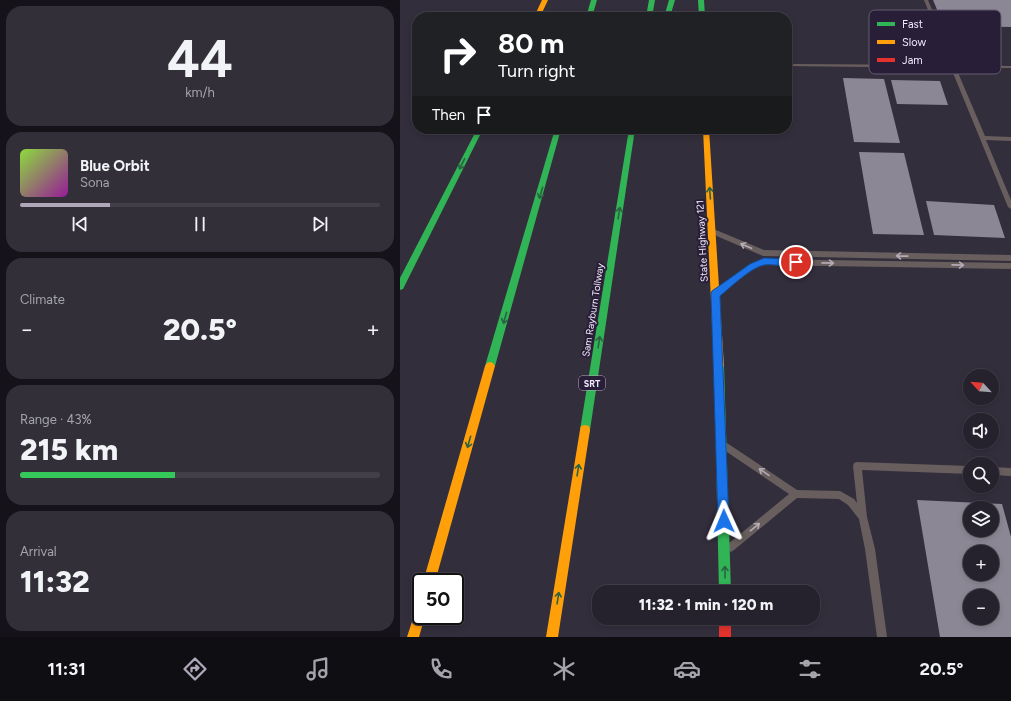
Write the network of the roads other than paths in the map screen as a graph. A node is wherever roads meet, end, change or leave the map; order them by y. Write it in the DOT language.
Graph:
graph roads {
  1 [pos="545,0"];
  2 [pos="594,0"];
  3 [pos="652,0"];
  4 [pos="672,0"];
  5 [pos="701,0"];
  6 [pos="926,0"];
  7 [pos="930,10"];
  8 [pos="539,12"];
  9 [pos="590,12"];
  10 [pos="650,12"];
  11 [pos="668,12"];
  12 [pos="702,12"];
  13 [pos="792,66"];
  14 [pos="869,66"];
  15 [pos="1001,67"];
  16 [pos="1011,67"];
  17 [pos="956,74"];
  18 [pos="477,134"];
  19 [pos="557,134"];
  20 [pos="631,134"];
  21 [pos="706,134"];
  22 [pos="983,138"];
  23 [pos="1011,139"];
  24 [pos="1009,197"];
  25 [pos="1011,207"];
  26 [pos="713,232"];
  27 [pos="1011,258"];
  28 [pos="1011,266"];
  29 [pos="400,286"];
  30 [pos="716,294"];
  31 [pos="722,443"];
  32 [pos="963,470"];
  33 [pos="999,471"];
  34 [pos="1011,472"];
  35 [pos="796,494"];
  36 [pos="863,517"];
  37 [pos="724,552"];
  38 [pos="432,573"];
  39 [pos="725,585"];
  40 [pos="417,625"];
  41 [pos="725,625"];
  42 [pos="413,637"];
  43 [pos="552,637"];
  44 [pos="725,637"];
  45 [pos="882,637"];
  1 -- 8 [label="main road"];
  2 -- 9 [label="main road"];
  3 -- 10 [label="main road"];
  4 -- 11 [label="main road"];
  5 -- 12 [label="main road"];
  6 -- 7 [label="lane"];
  13 -- 14 [label="lane"];
  15 -- 16 [label="lane"];
  17 -- 22 [label="lane"];
  18 -- 29 [label="main road, one-way"];
  19 -- 38 [label="main road, one-way"];
  43 -- 20 [label="main road, Sam Rayburn Tollway / SRT, one-way"];
  26 -- 21 [label="main road, State Highway 121, one-way"];
  22 -- 23 [label="lane"];
  22 -- 24 [label="lane"];
  24 -- 25 [label="lane"];
  27 -- 26 [label="lane, one-way"];
  26 -- 30 [label="main road, State Highway 121"];
  30 -- 28 [label="lane, one-way"];
  30 -- 31 [label="main road, State Highway 121"];
  35 -- 31 [label="lane, one-way"];
  31 -- 37 [label="main road, State Highway 121"];
  32 -- 36 [label="lane"];
  33 -- 34 [label="lane"];
  35 -- 36 [label="lane"];
  37 -- 35 [label="lane, one-way"];
  36 -- 45 [label="lane"];
  39 -- 37 [label="main road, State Highway 121, one-way"];
  40 -- 42 [label="main road"];
  41 -- 44 [label="main road"];
}
